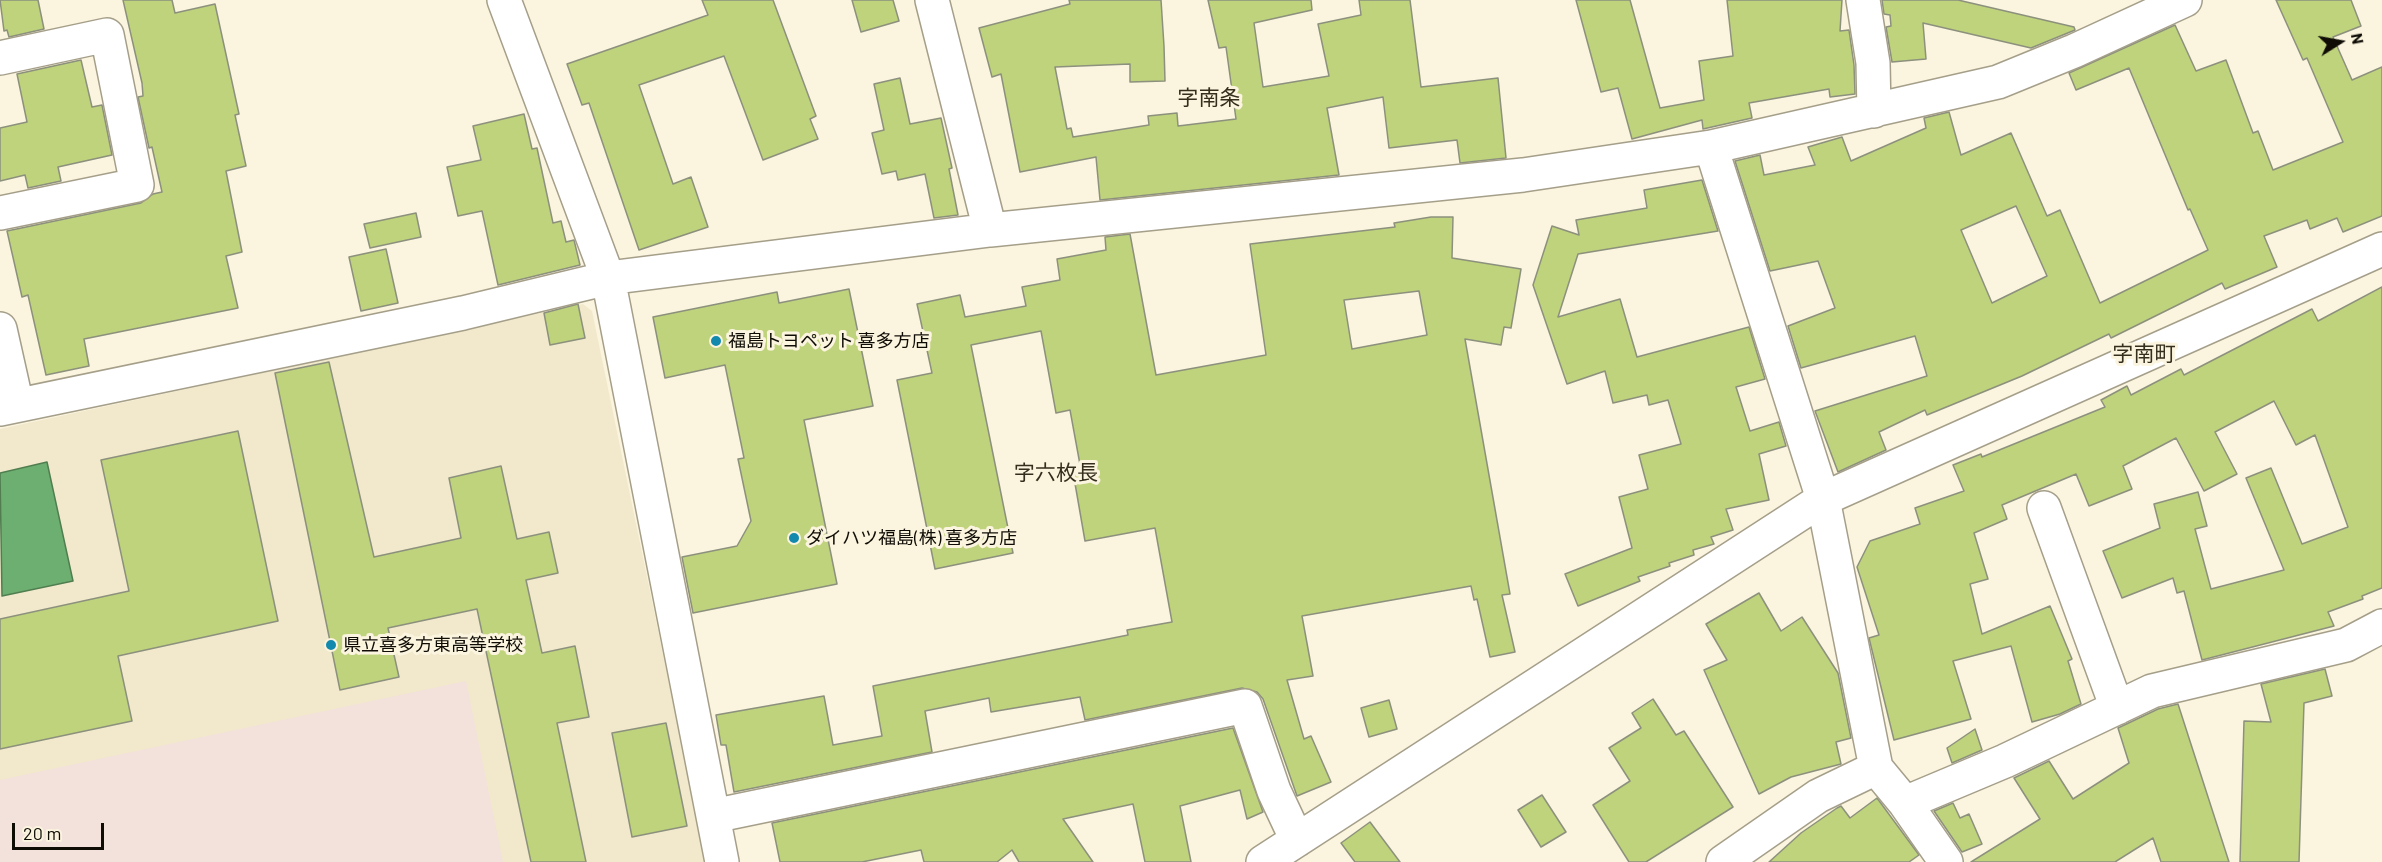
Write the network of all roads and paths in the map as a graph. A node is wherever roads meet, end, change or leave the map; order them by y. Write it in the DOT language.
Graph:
graph roads {
  1 [pos="504,0"];
  2 [pos="932,0"];
  3 [pos="1863,0"];
  4 [pos="2185,0"];
  5 [pos="0,58"];
  6 [pos="1874,111"];
  7 [pos="1711,147"];
  8 [pos="0,213"];
  9 [pos="990,230"];
  10 [pos="2382,249"];
  11 [pos="609,278"];
  12 [pos="0,329"];
  13 [pos="8,407"];
  14 [pos="1823,499"];
  15 [pos="2044,508"];
  16 [pos="2382,626"];
  17 [pos="2116,708"];
  18 [pos="1876,768"];
  19 [pos="1905,803"];
  20 [pos="713,816"];
  21 [pos="1297,840"];
  22 [pos="722,862"];
  23 [pos="1263,862"];
  24 [pos="1723,862"];
  25 [pos="1946,862"];
  1 -- 11 [label="street"];
  2 -- 9 [label="street"];
  3 -- 6 [label="street"];
  4 -- 6 [label="street"];
  5 -- 8 [label="street"];
  6 -- 7 [label="street"];
  7 -- 9 [label="street"];
  7 -- 14 [label="street"];
  9 -- 11 [label="street"];
  10 -- 14 [label="street"];
  11 -- 13 [label="street"];
  11 -- 20 [label="street"];
  12 -- 13 [label="street"];
  14 -- 18 [label="street"];
  14 -- 21 [label="street"];
  15 -- 17 [label="street"];
  16 -- 17 [label="street"];
  17 -- 19 [label="street"];
  18 -- 19 [label="street"];
  18 -- 24 [label="street"];
  19 -- 25 [label="street"];
  20 -- 21 [label="street"];
  20 -- 22 [label="street"];
  21 -- 23 [label="street"];
}
